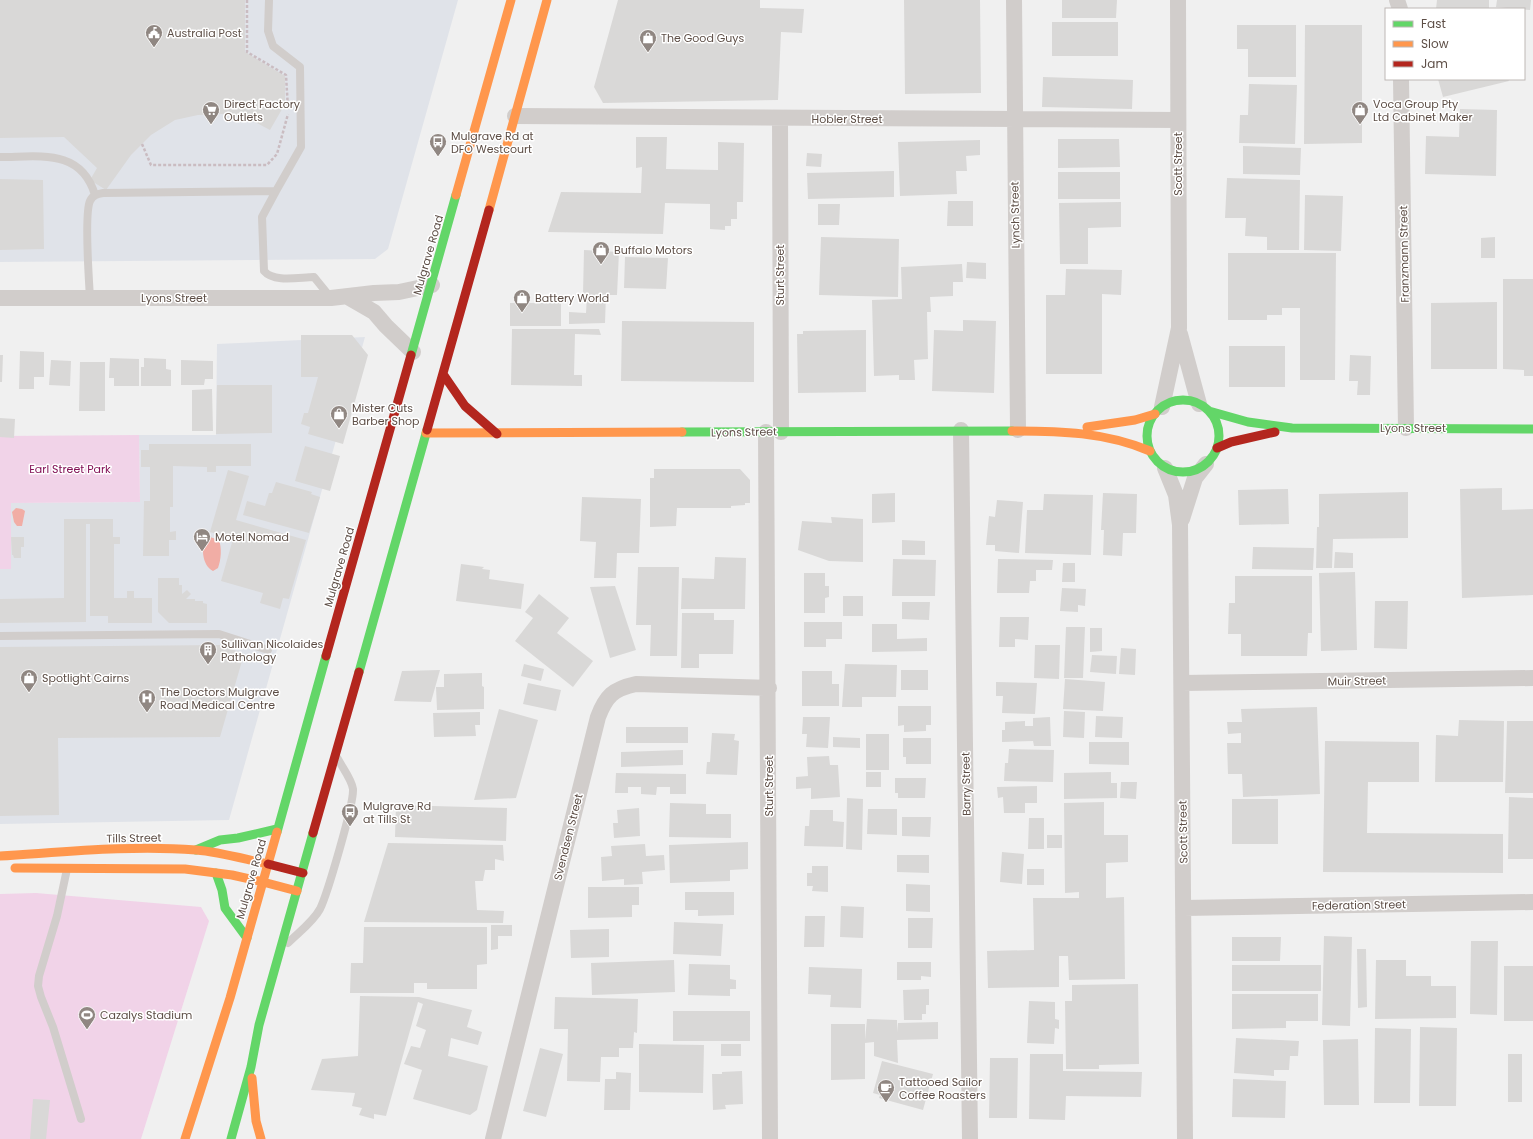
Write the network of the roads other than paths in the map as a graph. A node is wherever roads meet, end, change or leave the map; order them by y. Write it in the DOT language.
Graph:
graph roads {
  1 [pos="269,0"];
  2 [pos="511,0"];
  3 [pos="547,0"];
  4 [pos="1014,0"];
  5 [pos="1178,0"];
  6 [pos="1401,80"];
  7 [pos="515,116"];
  8 [pos="1014,118"];
  9 [pos="780,119"];
  10 [pos="1178,120"];
  11 [pos="0,157"];
  12 [pos="276,191"];
  13 [pos="94,195"];
  14 [pos="432,286"];
  15 [pos="348,297"];
  16 [pos="0,298"];
  17 [pos="90,298"];
  18 [pos="331,298"];
  19 [pos="1179,328"];
  20 [pos="413,352"];
  21 [pos="443,374"];
  22 [pos="1204,407"];
  23 [pos="1159,410"];
  24 [pos="1292,428"];
  25 [pos="1406,428"];
  26 [pos="1533,429"];
  27 [pos="961,430"];
  28 [pos="1018,430"];
  29 [pos="1062,430"];
  30 [pos="774,432"];
  31 [pos="422,433"];
  32 [pos="497,434"];
  33 [pos="1217,448"];
  34 [pos="1150,451"];
  35 [pos="1206,464"];
  36 [pos="1165,468"];
  37 [pos="1180,525"];
  38 [pos="0,636"];
  39 [pos="268,650"];
  40 [pos="1533,678"];
  41 [pos="1182,683"];
  42 [pos="769,688"];
  43 [pos="336,755"];
  44 [pos="277,829"];
  45 [pos="196,850"];
  46 [pos="71,851"];
  47 [pos="0,856"];
  48 [pos="268,864"];
  49 [pos="7,867"];
  50 [pos="67,868"];
  51 [pos="216,873"];
  52 [pos="302,873"];
  53 [pos="263,882"];
  54 [pos="297,891"];
  55 [pos="1533,902"];
  56 [pos="1184,908"];
  57 [pos="247,938"];
  58 [pos="280,951"];
  59 [pos="251,1067"];
  60 [pos="81,1119"];
  61 [pos="185,1139"];
  62 [pos="231,1139"];
  63 [pos="261,1139"];
  64 [pos="493,1139"];
  65 [pos="770,1139"];
  66 [pos="970,1139"];
  67 [pos="1185,1139"];
  1 -- 12 [label="lane"];
  2 -- 14 [label="main road, Mulgrave Road"];
  3 -- 7 [label="main road"];
  4 -- 8 [label="street, Lynch Street"];
  5 -- 10 [label="street, Scott Street"];
  6 -- 25 [label="street, Franzmann Street"];
  7 -- 9 [label="street, Hobler Street"];
  7 -- 21 [label="main road"];
  8 -- 9 [label="street, Hobler Street"];
  8 -- 10 [label="street, Hobler Street"];
  8 -- 28 [label="street, Lynch Street"];
  9 -- 30 [label="street, Sturt Street"];
  10 -- 19 [label="street, Scott Street"];
  11 -- 13 [label="lane"];
  12 -- 13 [label="lane"];
  12 -- 18 [label="lane"];
  13 -- 17 [label="lane"];
  14 -- 15 [label="street, Lyons Street"];
  14 -- 20 [label="main road, Mulgrave Road"];
  15 -- 18 [label="street, Lyons Street"];
  15 -- 20 [label="street"];
  16 -- 17 [label="street, Lyons Street"];
  17 -- 18 [label="street, Lyons Street"];
  19 -- 22 [label="street, Scott Street"];
  19 -- 23 [label="street, Scott Street"];
  20 -- 44 [label="main road, Mulgrave Road"];
  21 -- 31 [label="main road"];
  21 -- 32 [label="main road"];
  22 -- 23 [label="main road"];
  22 -- 24 [label="main road, Lyons Street"];
  22 -- 33 [label="main road"];
  23 -- 29 [label="main road, Lyons Street"];
  23 -- 34 [label="main road"];
  24 -- 25 [label="main road, Lyons Street"];
  24 -- 33 [label="main road, Lyons Street"];
  25 -- 26 [label="main road, Lyons Street"];
  27 -- 28 [label="main road, Lyons Street"];
  27 -- 30 [label="main road, Lyons Street"];
  27 -- 66 [label="street, Barry Street"];
  28 -- 29 [label="main road, Lyons Street"];
  29 -- 34 [label="main road, Lyons Street"];
  30 -- 32 [label="main road, Lyons Street"];
  30 -- 42 [label="street, Sturt Street"];
  31 -- 32 [label="main road, Lyons Street"];
  31 -- 43 [label="main road"];
  33 -- 35 [label="main road"];
  34 -- 36 [label="main road"];
  35 -- 36 [label="main road"];
  35 -- 37 [label="street, Scott Street"];
  36 -- 37 [label="street, Scott Street"];
  37 -- 41 [label="street, Scott Street"];
  38 -- 39 [label="lane"];
  40 -- 41 [label="street, Muir Street"];
  41 -- 56 [label="street, Scott Street"];
  42 -- 64 [label="street, Svendsen Street"];
  42 -- 65 [label="street, Sturt Street"];
  43 -- 52 [label="main road"];
  43 -- 58 [label="lane"];
  44 -- 45 [label="main road"];
  44 -- 48 [label="main road, Mulgrave Road"];
  45 -- 46 [label="main road, Tills Street"];
  45 -- 48 [label="main road, Tills Street"];
  46 -- 47 [label="main road, Tills Street"];
  46 -- 50 [label="lane"];
  48 -- 52 [label="main road, Tills Street"];
  48 -- 53 [label="main road, Mulgrave Road"];
  49 -- 50 [label="main road"];
  50 -- 51 [label="main road"];
  50 -- 60 [label="lane"];
  51 -- 53 [label="main road"];
  51 -- 57 [label="main road"];
  52 -- 54 [label="main road"];
  53 -- 54 [label="main road"];
  53 -- 57 [label="main road, Mulgrave Road"];
  54 -- 58 [label="main road"];
  55 -- 56 [label="street, Federation Street"];
  56 -- 67 [label="street, Scott Street"];
  57 -- 61 [label="main road, Mulgrave Road"];
  58 -- 59 [label="main road"];
  59 -- 62 [label="main road"];
  59 -- 63 [label="main road"];
}
